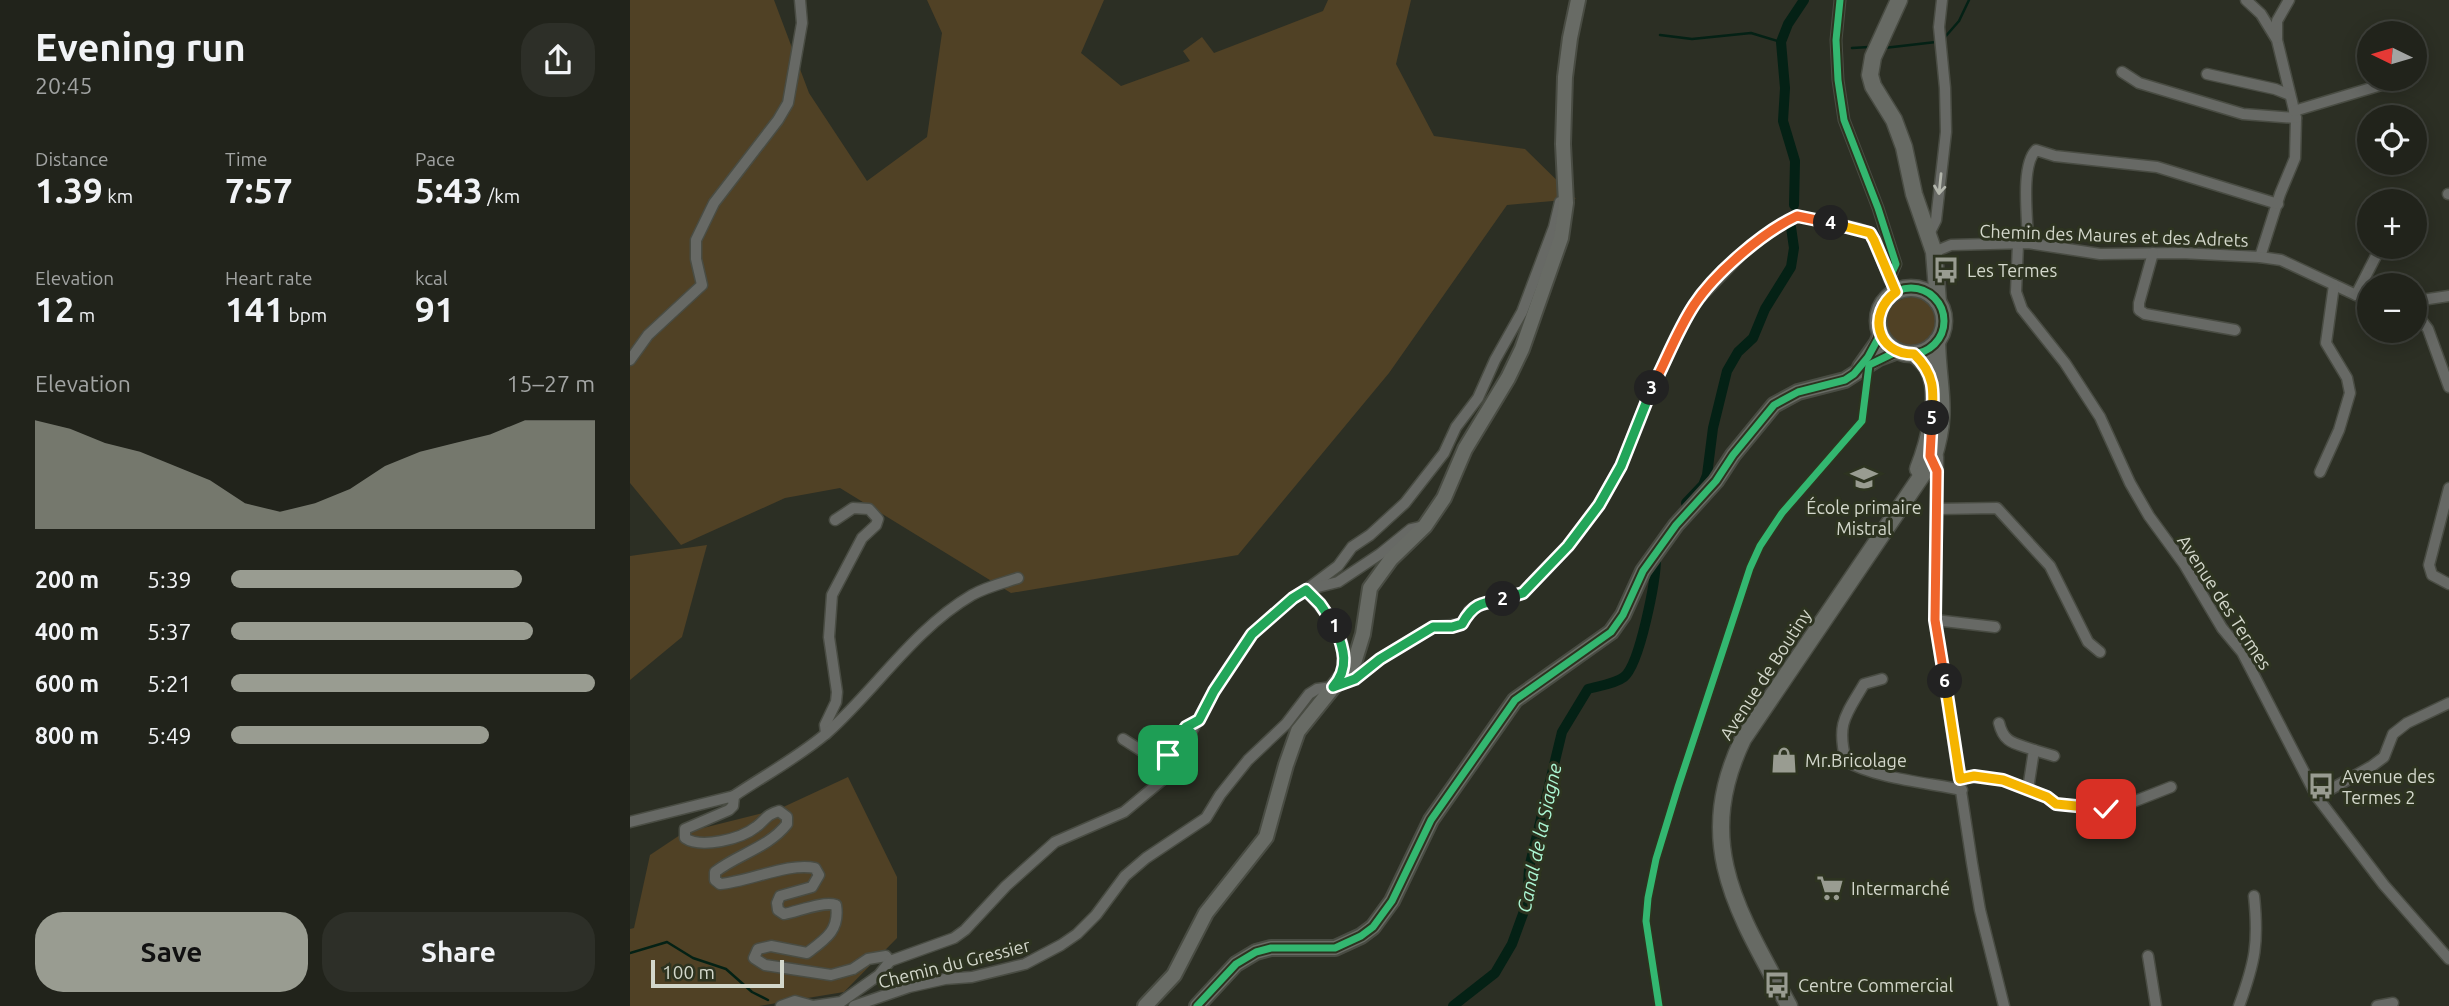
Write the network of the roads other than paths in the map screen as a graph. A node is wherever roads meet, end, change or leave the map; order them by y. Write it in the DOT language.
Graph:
graph roads {
  1 [pos="800,0"];
  2 [pos="1578,0"];
  3 [pos="1840,0"];
  4 [pos="1899,0"];
  5 [pos="1941,0"];
  6 [pos="2246,0"];
  7 [pos="2289,0"];
  8 [pos="2277,40"];
  9 [pos="2122,72"];
  10 [pos="2207,74"];
  11 [pos="2365,91"];
  12 [pos="2290,95"];
  13 [pos="2295,115"];
  14 [pos="1566,180"];
  15 [pos="2278,204"];
  16 [pos="1929,234"];
  17 [pos="2023,244"];
  18 [pos="1934,251"];
  19 [pos="2153,253"];
  20 [pos="2260,257"];
  21 [pos="2374,259"];
  22 [pos="2334,285"];
  23 [pos="1899,286"];
  24 [pos="2356,295"];
  25 [pos="2449,296"];
  26 [pos="2427,299"];
  27 [pos="1938,302"];
  28 [pos="2427,328"];
  29 [pos="2235,330"];
  30 [pos="1881,333"];
  31 [pos="1937,341"];
  32 [pos="1906,352"];
  33 [pos="630,360"];
  34 [pos="1854,374"];
  35 [pos="2449,387"];
  36 [pos="1937,425"];
  37 [pos="1935,465"];
  38 [pos="2319,472"];
  39 [pos="2449,488"];
  40 [pos="1906,496"];
  41 [pos="1937,509"];
  42 [pos="835,520"];
  43 [pos="1425,526"];
  44 [pos="1018,578"];
  45 [pos="2449,584"];
  46 [pos="1306,590"];
  47 [pos="1935,620"];
  48 [pos="1995,627"];
  49 [pos="2100,652"];
  50 [pos="1882,679"];
  51 [pos="1336,683"];
  52 [pos="2449,703"];
  53 [pos="1199,720"];
  54 [pos="1999,723"];
  55 [pos="826,734"];
  56 [pos="1123,739"];
  57 [pos="2034,750"];
  58 [pos="2054,756"];
  59 [pos="1960,779"];
  60 [pos="2171,788"];
  61 [pos="2028,789"];
  62 [pos="1962,790"];
  63 [pos="734,796"];
  64 [pos="2317,797"];
  65 [pos="630,822"];
  66 [pos="2254,896"];
  67 [pos="2148,956"];
  68 [pos="2449,959"];
  69 [pos="890,961"];
  70 [pos="2393,1003"];
  71 [pos="781,1006"];
  72 [pos="814,1006"];
  73 [pos="854,1006"];
  74 [pos="1145,1006"];
  75 [pos="1197,1006"];
  76 [pos="1789,1006"];
  77 [pos="2004,1006"];
  78 [pos="2156,1006"];
  79 [pos="2239,1006"];
  80 [pos="2377,1006"];
  1 -- 33 [label="street"];
  2 -- 14 [label="main road"];
  3 -- 23 [label="street"];
  4 -- 16 [label="main road"];
  5 -- 16 [label="street, one-way"];
  6 -- 8 [label="street"];
  7 -- 8 [label="street"];
  8 -- 12 [label="street"];
  9 -- 13 [label="street"];
  10 -- 12 [label="street"];
  11 -- 13 [label="street"];
  12 -- 13 [label="street"];
  13 -- 15 [label="street"];
  14 -- 43 [label="main road"];
  14 -- 46 [label="street"];
  15 -- 17 [label="street, Avenue des Termes"];
  15 -- 20 [label="street"];
  16 -- 18 [label="main road"];
  17 -- 18 [label="street, Chemin des Maures et des Adrets"];
  17 -- 19 [label="street, Chemin des Maures et des Adrets"];
  17 -- 64 [label="street, Avenue des Termes"];
  18 -- 23 [label="main road"];
  18 -- 27 [label="main road"];
  19 -- 20 [label="street, Chemin des Maures et des Adrets"];
  19 -- 29 [label="street"];
  20 -- 22 [label="street, Chemin des Maures et des Adrets"];
  21 -- 24 [label="street"];
  22 -- 24 [label="street, Chemin des Maures et des Adrets"];
  22 -- 38 [label="street"];
  23 -- 27 [label="main road"];
  23 -- 30 [label="main road"];
  23 -- 51 [label="street, Chemin du Gressier"];
  25 -- 26 [label="street"];
  27 -- 31 [label="main road"];
  28 -- 35 [label="street"];
  30 -- 32 [label="main road"];
  30 -- 34 [label="main road"];
  31 -- 32 [label="main road"];
  31 -- 36 [label="main road, Avenue de Boutiny"];
  32 -- 34 [label="main road"];
  32 -- 36 [label="main road, Avenue de Boutiny"];
  34 -- 75 [label="main road"];
  36 -- 37 [label="main road, Avenue de Boutiny"];
  36 -- 40 [label="main road, Avenue de Boutiny"];
  37 -- 40 [label="main road, Avenue de Boutiny"];
  37 -- 41 [label="street"];
  39 -- 45 [label="street"];
  40 -- 76 [label="main road, Avenue de Boutiny"];
  41 -- 47 [label="street"];
  41 -- 49 [label="street"];
  42 -- 55 [label="street"];
  43 -- 46 [label="street"];
  43 -- 51 [label="main road"];
  44 -- 55 [label="street"];
  46 -- 51 [label="street"];
  46 -- 53 [label="street"];
  47 -- 48 [label="street"];
  47 -- 59 [label="street"];
  50 -- 62 [label="street"];
  51 -- 73 [label="street, Chemin du Gressier"];
  51 -- 74 [label="main road"];
  52 -- 64 [label="street"];
  53 -- 56 [label="street"];
  53 -- 69 [label="street"];
  54 -- 57 [label="street"];
  55 -- 63 [label="street"];
  57 -- 58 [label="street"];
  57 -- 61 [label="street"];
  59 -- 61 [label="street"];
  59 -- 62 [label="street"];
  60 -- 61 [label="street"];
  62 -- 77 [label="street"];
  63 -- 65 [label="street"];
  63 -- 69 [label="street"];
  64 -- 68 [label="street, Avenue des Termes"];
  66 -- 79 [label="street"];
  67 -- 78 [label="street"];
  69 -- 72 [label="street"];
  70 -- 80 [label="street"];
  71 -- 72 [label="street"];
}
